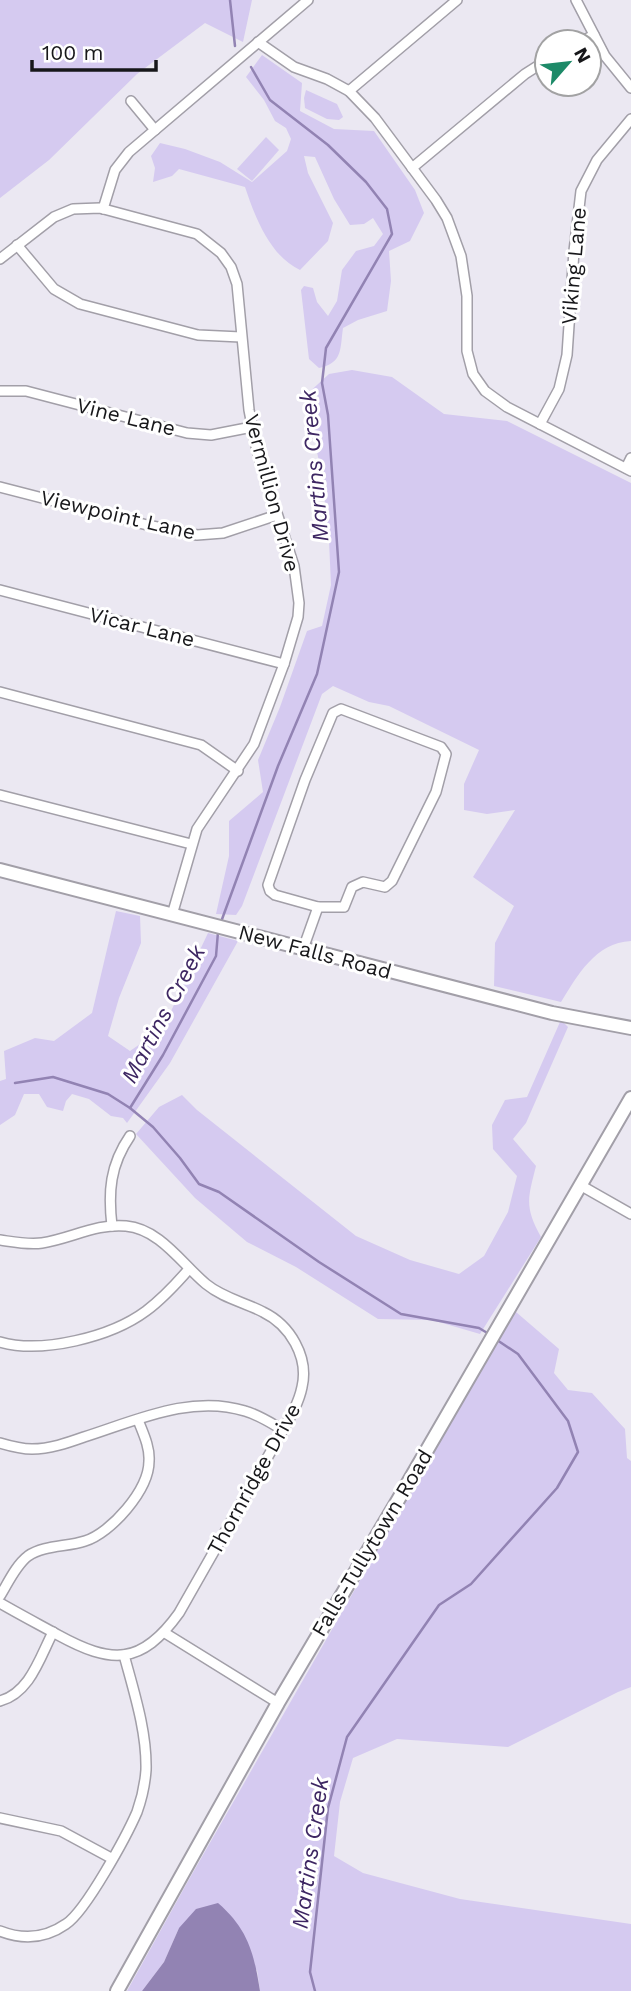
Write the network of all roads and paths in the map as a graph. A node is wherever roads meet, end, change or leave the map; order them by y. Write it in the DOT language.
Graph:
graph roads {
  1 [pos="308,0"];
  2 [pos="457,0"];
  3 [pos="576,0"];
  4 [pos="590,28"];
  5 [pos="258,42"];
  6 [pos="603,50"];
  7 [pos="533,69"];
  8 [pos="631,88"];
  9 [pos="349,91"];
  10 [pos="131,101"];
  11 [pos="631,119"];
  12 [pos="155,130"];
  13 [pos="412,168"];
  14 [pos="103,209"];
  15 [pos="17,245"];
  16 [pos="0,259"];
  17 [pos="241,337"];
  18 [pos="0,391"];
  19 [pos="540,424"];
  20 [pos="252,427"];
  21 [pos="631,458"];
  22 [pos="628,469"];
  23 [pos="0,487"];
  24 [pos="277,515"];
  25 [pos="0,590"];
  26 [pos="284,664"];
  27 [pos="0,692"];
  28 [pos="238,771"];
  29 [pos="0,795"];
  30 [pos="191,844"];
  31 [pos="0,870"];
  32 [pos="318,907"];
  33 [pos="172,915"];
  34 [pos="303,949"];
  35 [pos="631,1028"];
  36 [pos="631,1098"];
  37 [pos="131,1136"];
  38 [pos="580,1185"];
  39 [pos="631,1214"];
  40 [pos="112,1226"];
  41 [pos="0,1240"];
  42 [pos="189,1269"];
  43 [pos="0,1342"];
  44 [pos="138,1420"];
  45 [pos="283,1430"];
  46 [pos="0,1443"];
  47 [pos="0,1596"];
  48 [pos="0,1603"];
  49 [pos="53,1632"];
  50 [pos="165,1633"];
  51 [pos="124,1655"];
  52 [pos="0,1702"];
  53 [pos="278,1703"];
  54 [pos="0,1818"];
  55 [pos="111,1858"];
  56 [pos="0,1931"];
  57 [pos="117,1991"];
  1 -- 5 [label="street"];
  2 -- 9 [label="street"];
  3 -- 4 [label="street"];
  5 -- 9 [label="street"];
  5 -- 12 [label="street"];
  6 -- 8 [label="street"];
  7 -- 13 [label="street"];
  9 -- 13 [label="street"];
  10 -- 12 [label="street"];
  11 -- 19 [label="street, Viking Lane"];
  12 -- 14 [label="street"];
  13 -- 19 [label="street"];
  14 -- 15 [label="street, Vermillion Drive"];
  14 -- 17 [label="street, Vermillion Drive"];
  15 -- 16 [label="street, Vermillion Drive"];
  15 -- 17 [label="street"];
  17 -- 20 [label="street, Vermillion Drive"];
  18 -- 20 [label="street, Vine Lane"];
  19 -- 22 [label="street"];
  20 -- 24 [label="street, Vermillion Drive"];
  21 -- 22 [label="street"];
  23 -- 24 [label="street, Viewpoint Lane"];
  24 -- 26 [label="street, Vermillion Drive"];
  25 -- 26 [label="street, Vicar Lane"];
  26 -- 28 [label="street, Vermillion Drive"];
  27 -- 28 [label="street"];
  28 -- 30 [label="street, Vermillion Drive"];
  29 -- 30 [label="street"];
  30 -- 33 [label="street, Vermillion Drive"];
  31 -- 33 [label="street, New Falls Road"];
  32 -- 32 [label="street"];
  32 -- 34 [label="street"];
  33 -- 34 [label="street, New Falls Road"];
  34 -- 35 [label="street, New Falls Road"];
  36 -- 38 [label="street, Falls-Tullytown Road"];
  37 -- 40 [label="street"];
  38 -- 39 [label="street"];
  38 -- 53 [label="street, Falls-Tullytown Road"];
  40 -- 41 [label="street, Thornridge Drive"];
  40 -- 42 [label="street, Thornridge Drive"];
  42 -- 43 [label="street"];
  42 -- 45 [label="street, Thornridge Drive"];
  44 -- 45 [label="street"];
  44 -- 46 [label="street"];
  44 -- 47 [label="street"];
  45 -- 50 [label="street, Thornridge Drive"];
  48 -- 49 [label="street"];
  49 -- 51 [label="street"];
  49 -- 52 [label="street"];
  50 -- 51 [label="street, Thornridge Drive"];
  50 -- 53 [label="street"];
  51 -- 55 [label="street"];
  53 -- 57 [label="street, Falls-Tullytown Road"];
  54 -- 55 [label="street"];
  55 -- 56 [label="street"];
}
